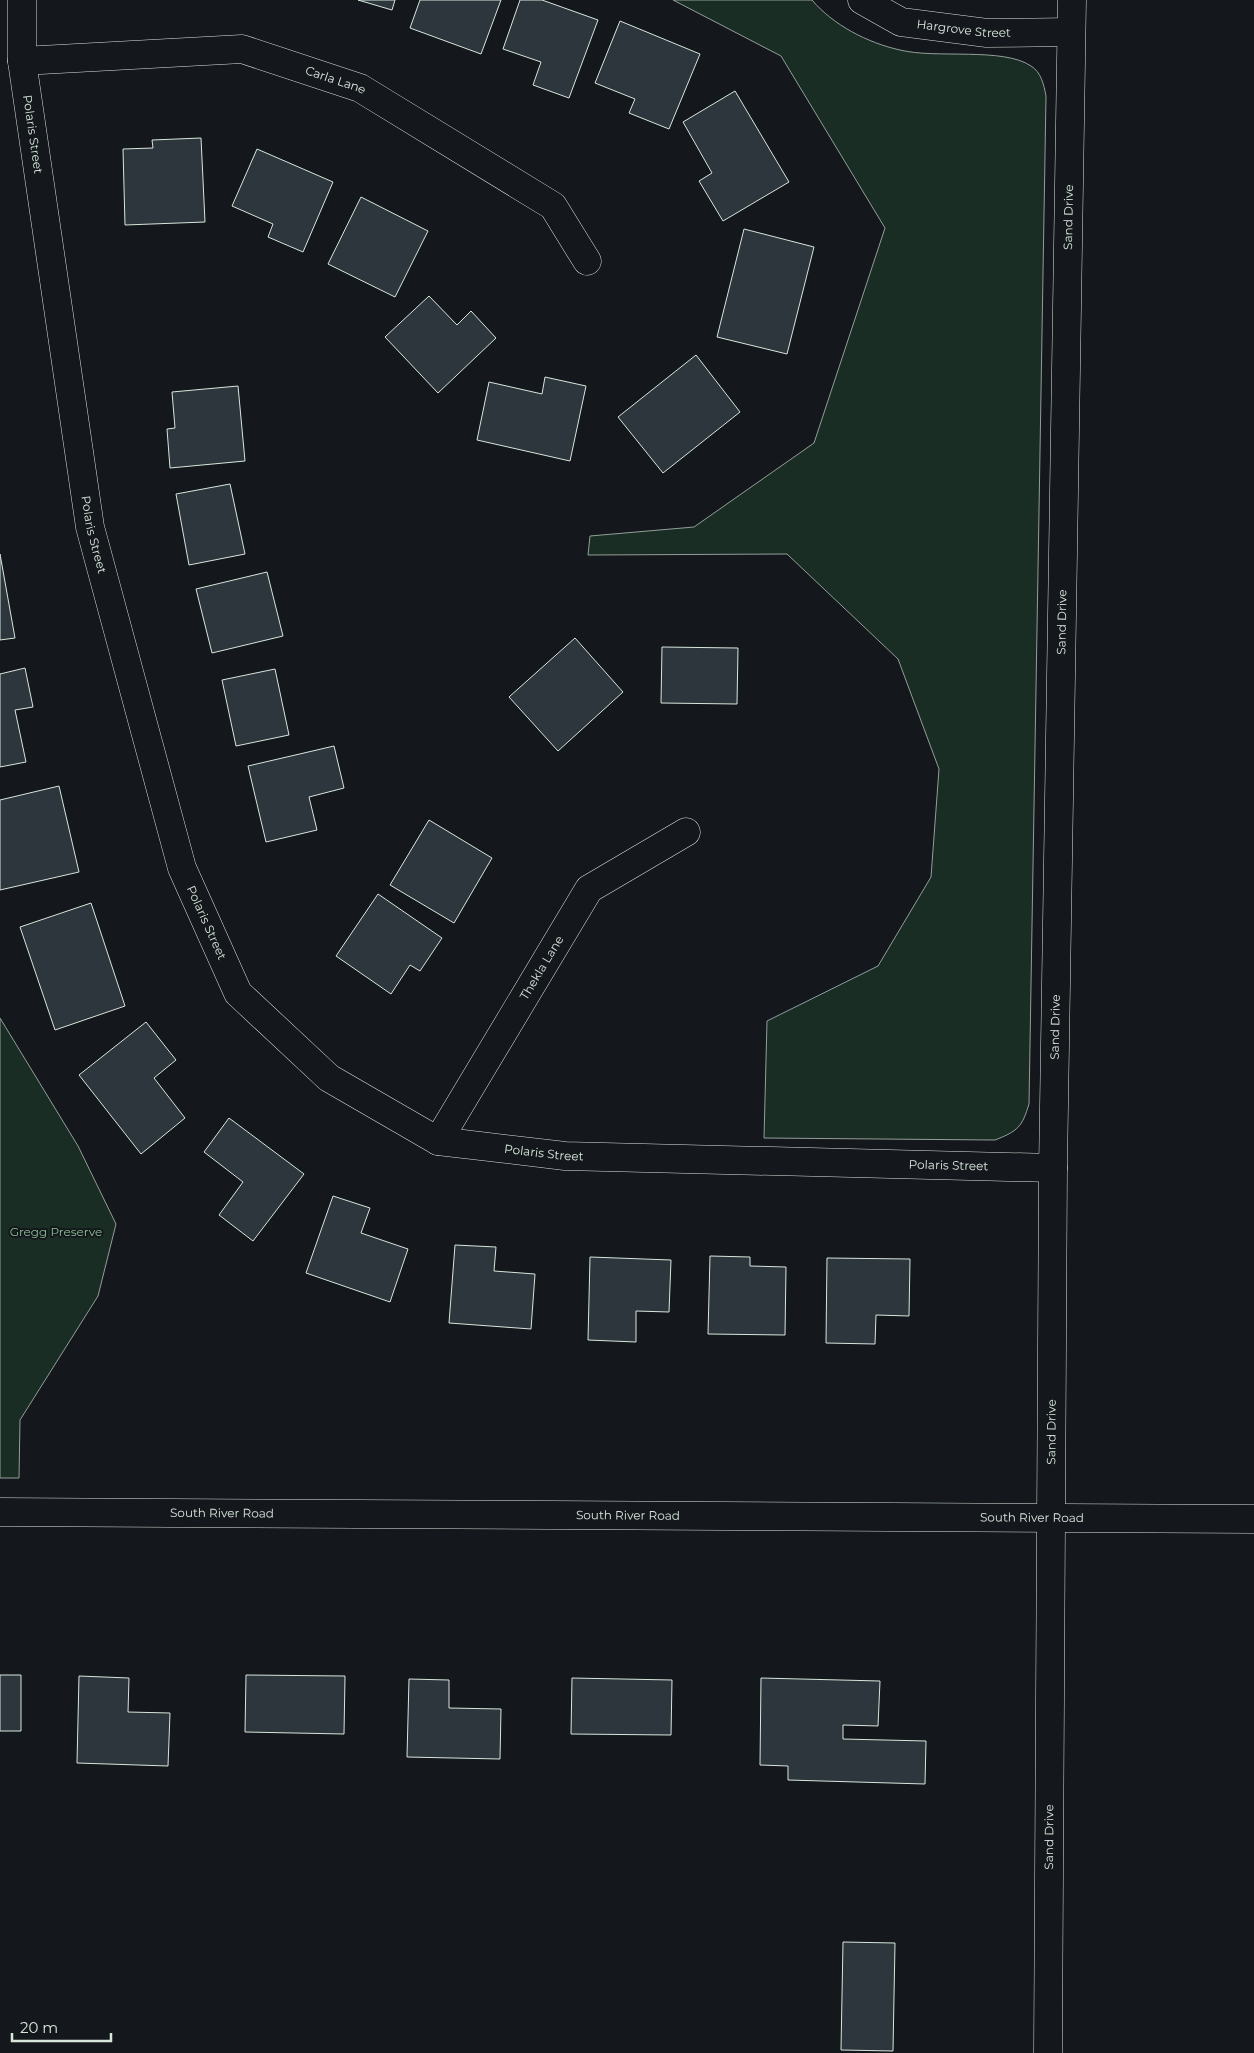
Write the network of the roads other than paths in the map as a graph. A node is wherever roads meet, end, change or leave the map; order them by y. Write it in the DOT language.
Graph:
graph roads {
  1 [pos="22,0"];
  2 [pos="862,0"];
  3 [pos="1072,0"];
  4 [pos="1071,32"];
  5 [pos="22,61"];
  6 [pos="587,261"];
  7 [pos="686,832"];
  8 [pos="438,1141"];
  9 [pos="1053,1168"];
  10 [pos="0,1512"];
  11 [pos="1050,1518"];
  12 [pos="1254,1519"];
  13 [pos="1048,2053"];
  1 -- 5 [label="street, Polaris Street"];
  2 -- 4 [label="street, Hargrove Street"];
  3 -- 4 [label="street, Sand Drive"];
  4 -- 9 [label="street, Sand Drive"];
  5 -- 6 [label="street, Carla Lane"];
  5 -- 8 [label="street, Polaris Street"];
  7 -- 8 [label="street, Thekla Lane"];
  8 -- 9 [label="street, Polaris Street"];
  9 -- 11 [label="street, Sand Drive"];
  10 -- 11 [label="street, South River Road"];
  11 -- 12 [label="street, South River Road"];
  11 -- 13 [label="street, Sand Drive"];
}
